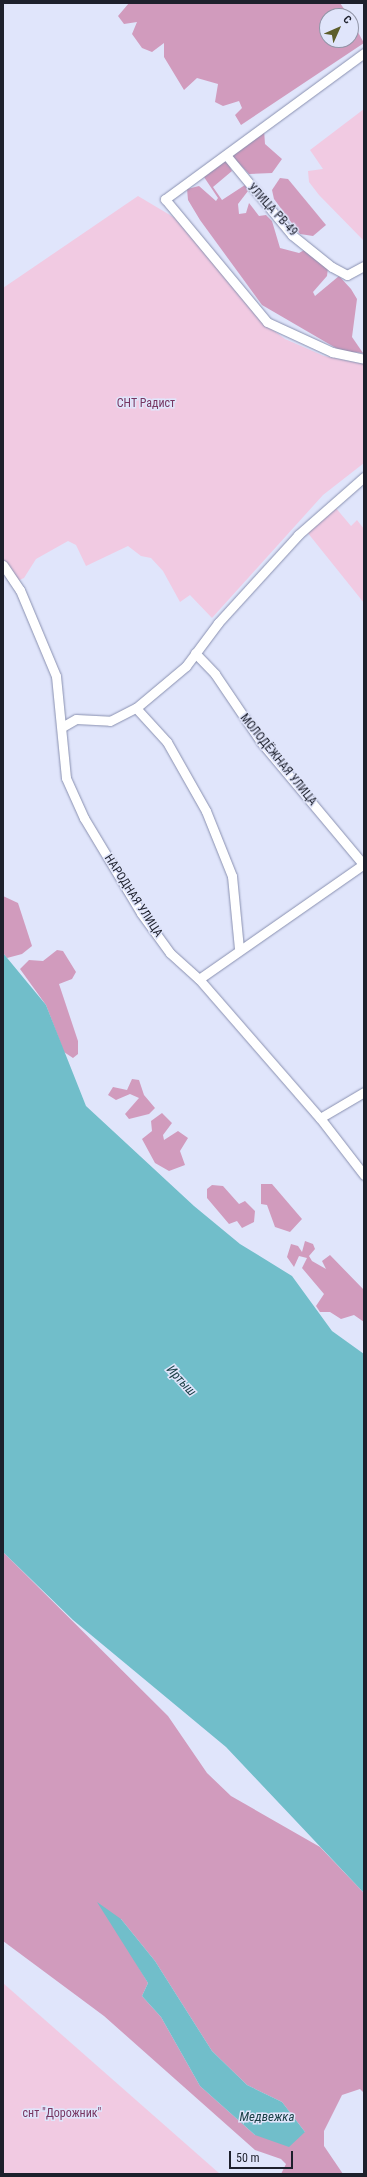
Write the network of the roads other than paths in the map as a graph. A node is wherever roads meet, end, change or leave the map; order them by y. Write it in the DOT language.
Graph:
graph roads {
  1 [pos="364,53"];
  2 [pos="226,155"];
  3 [pos="364,266"];
  4 [pos="364,359"];
  5 [pos="364,477"];
  6 [pos="3,565"];
  7 [pos="195,652"];
  8 [pos="136,708"];
  9 [pos="62,727"];
  10 [pos="364,865"];
  11 [pos="239,949"];
  12 [pos="199,979"];
  13 [pos="364,1092"];
  14 [pos="320,1118"];
  15 [pos="364,1175"];
  1 -- 2 [label="street"];
  2 -- 3 [label="street, УЛИЦА РВ-49"];
  2 -- 4 [label="street"];
  5 -- 7 [label="street"];
  6 -- 9 [label="street, НАРОДНАЯ УЛИЦА"];
  7 -- 8 [label="street"];
  7 -- 10 [label="street, МОЛОДЁЖНАЯ УЛИЦА"];
  8 -- 9 [label="street"];
  8 -- 11 [label="street"];
  9 -- 12 [label="street, НАРОДНАЯ УЛИЦА"];
  10 -- 11 [label="street"];
  11 -- 12 [label="street"];
  12 -- 14 [label="street, НАРОДНАЯ УЛИЦА"];
  13 -- 14 [label="street"];
  14 -- 15 [label="street, НАРОДНАЯ УЛИЦА"];
}
